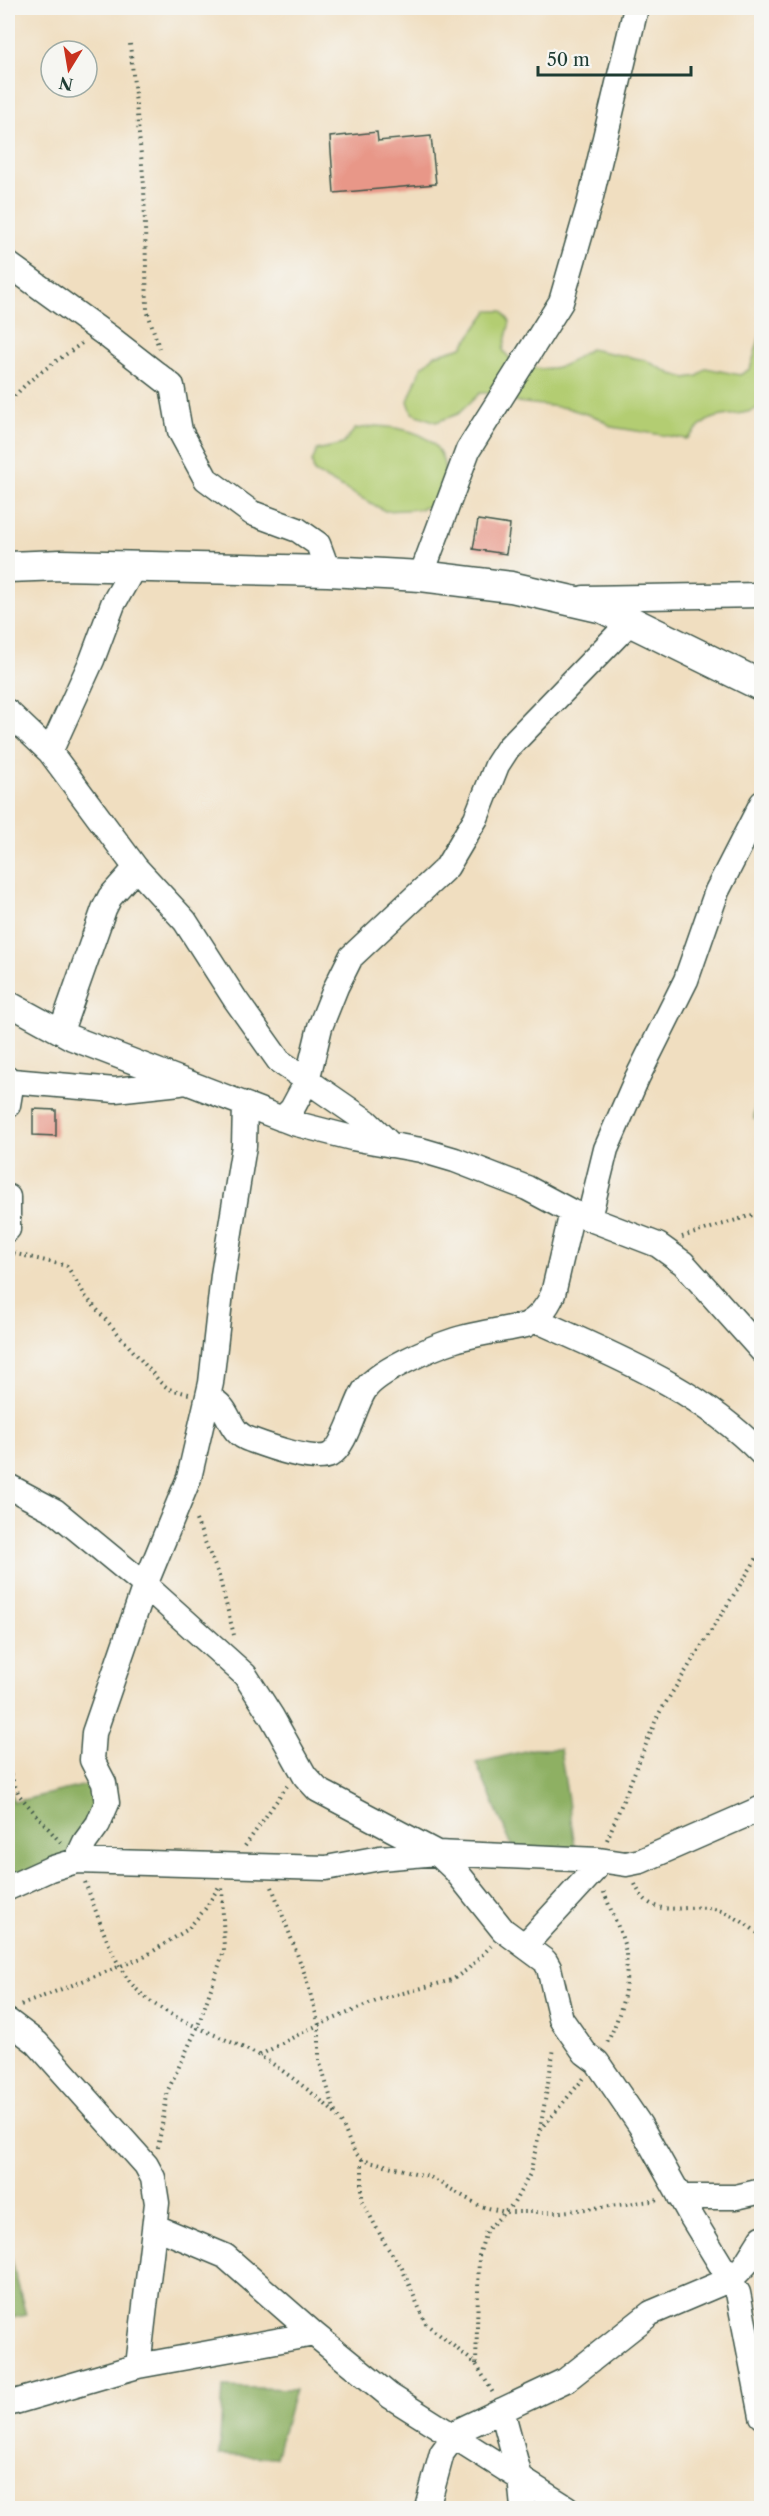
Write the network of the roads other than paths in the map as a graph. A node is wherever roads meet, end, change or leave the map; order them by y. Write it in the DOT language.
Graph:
graph roads {
  1 [pos="636,8"];
  2 [pos="8,264"];
  3 [pos="8,567"];
  4 [pos="134,567"];
  5 [pos="328,571"];
  6 [pos="421,576"];
  7 [pos="762,595"];
  8 [pos="570,598"];
  9 [pos="631,621"];
  10 [pos="762,686"];
  11 [pos="8,711"];
  12 [pos="50,752"];
  13 [pos="762,803"];
  14 [pos="136,868"];
  15 [pos="8,1003"];
  16 [pos="61,1031"];
  17 [pos="10,1080"];
  18 [pos="307,1081"];
  19 [pos="186,1083"];
  20 [pos="8,1105"];
  21 [pos="245,1105"];
  22 [pos="282,1119"];
  23 [pos="390,1145"];
  24 [pos="8,1197"];
  25 [pos="580,1215"];
  26 [pos="8,1229"];
  27 [pos="536,1320"];
  28 [pos="762,1350"];
  29 [pos="208,1397"];
  30 [pos="762,1454"];
  31 [pos="8,1486"];
  32 [pos="145,1585"];
  33 [pos="762,1808"];
  34 [pos="437,1853"];
  35 [pos="76,1860"];
  36 [pos="597,1865"];
  37 [pos="8,1888"];
  38 [pos="517,1940"];
  39 [pos="11,2014"];
  40 [pos="762,2191"];
  41 [pos="680,2197"];
  42 [pos="156,2227"];
  43 [pos="762,2238"];
  44 [pos="731,2279"];
  45 [pos="314,2334"];
  46 [pos="138,2366"];
  47 [pos="8,2404"];
  48 [pos="502,2410"];
  49 [pos="762,2416"];
  50 [pos="452,2436"];
  51 [pos="520,2477"];
  52 [pos="427,2508"];
  53 [pos="523,2508"];
  54 [pos="567,2508"];
  1 -- 6 [label="street"];
  2 -- 5 [label="street"];
  3 -- 4 [label="street"];
  4 -- 5 [label="street"];
  4 -- 12 [label="street"];
  5 -- 6 [label="street"];
  6 -- 8 [label="street"];
  7 -- 8 [label="street"];
  8 -- 9 [label="street"];
  9 -- 10 [label="street"];
  9 -- 18 [label="street"];
  11 -- 12 [label="street"];
  12 -- 14 [label="street"];
  13 -- 25 [label="street"];
  14 -- 16 [label="street"];
  14 -- 18 [label="street"];
  15 -- 16 [label="street"];
  16 -- 19 [label="street"];
  17 -- 19 [label="street"];
  17 -- 20 [label="street"];
  18 -- 22 [label="street"];
  18 -- 23 [label="street"];
  19 -- 21 [label="street"];
  21 -- 22 [label="street"];
  21 -- 29 [label="street"];
  22 -- 23 [label="street"];
  23 -- 25 [label="street"];
  24 -- 26 [label="street"];
  25 -- 27 [label="street"];
  25 -- 28 [label="street"];
  27 -- 29 [label="street"];
  27 -- 30 [label="street"];
  29 -- 32 [label="street"];
  31 -- 32 [label="street"];
  32 -- 34 [label="street"];
  32 -- 35 [label="street"];
  33 -- 36 [label="street"];
  34 -- 35 [label="street"];
  34 -- 36 [label="street"];
  34 -- 38 [label="street"];
  35 -- 37 [label="street"];
  36 -- 38 [label="street"];
  38 -- 41 [label="street"];
  39 -- 42 [label="street"];
  40 -- 41 [label="street"];
  41 -- 44 [label="street"];
  42 -- 45 [label="street"];
  42 -- 46 [label="street"];
  43 -- 44 [label="street"];
  44 -- 48 [label="street"];
  44 -- 49 [label="street"];
  45 -- 46 [label="street"];
  45 -- 50 [label="street"];
  46 -- 47 [label="street"];
  48 -- 50 [label="street"];
  48 -- 51 [label="street"];
  50 -- 51 [label="street"];
  50 -- 52 [label="street"];
  51 -- 53 [label="street"];
  51 -- 54 [label="street"];
}
